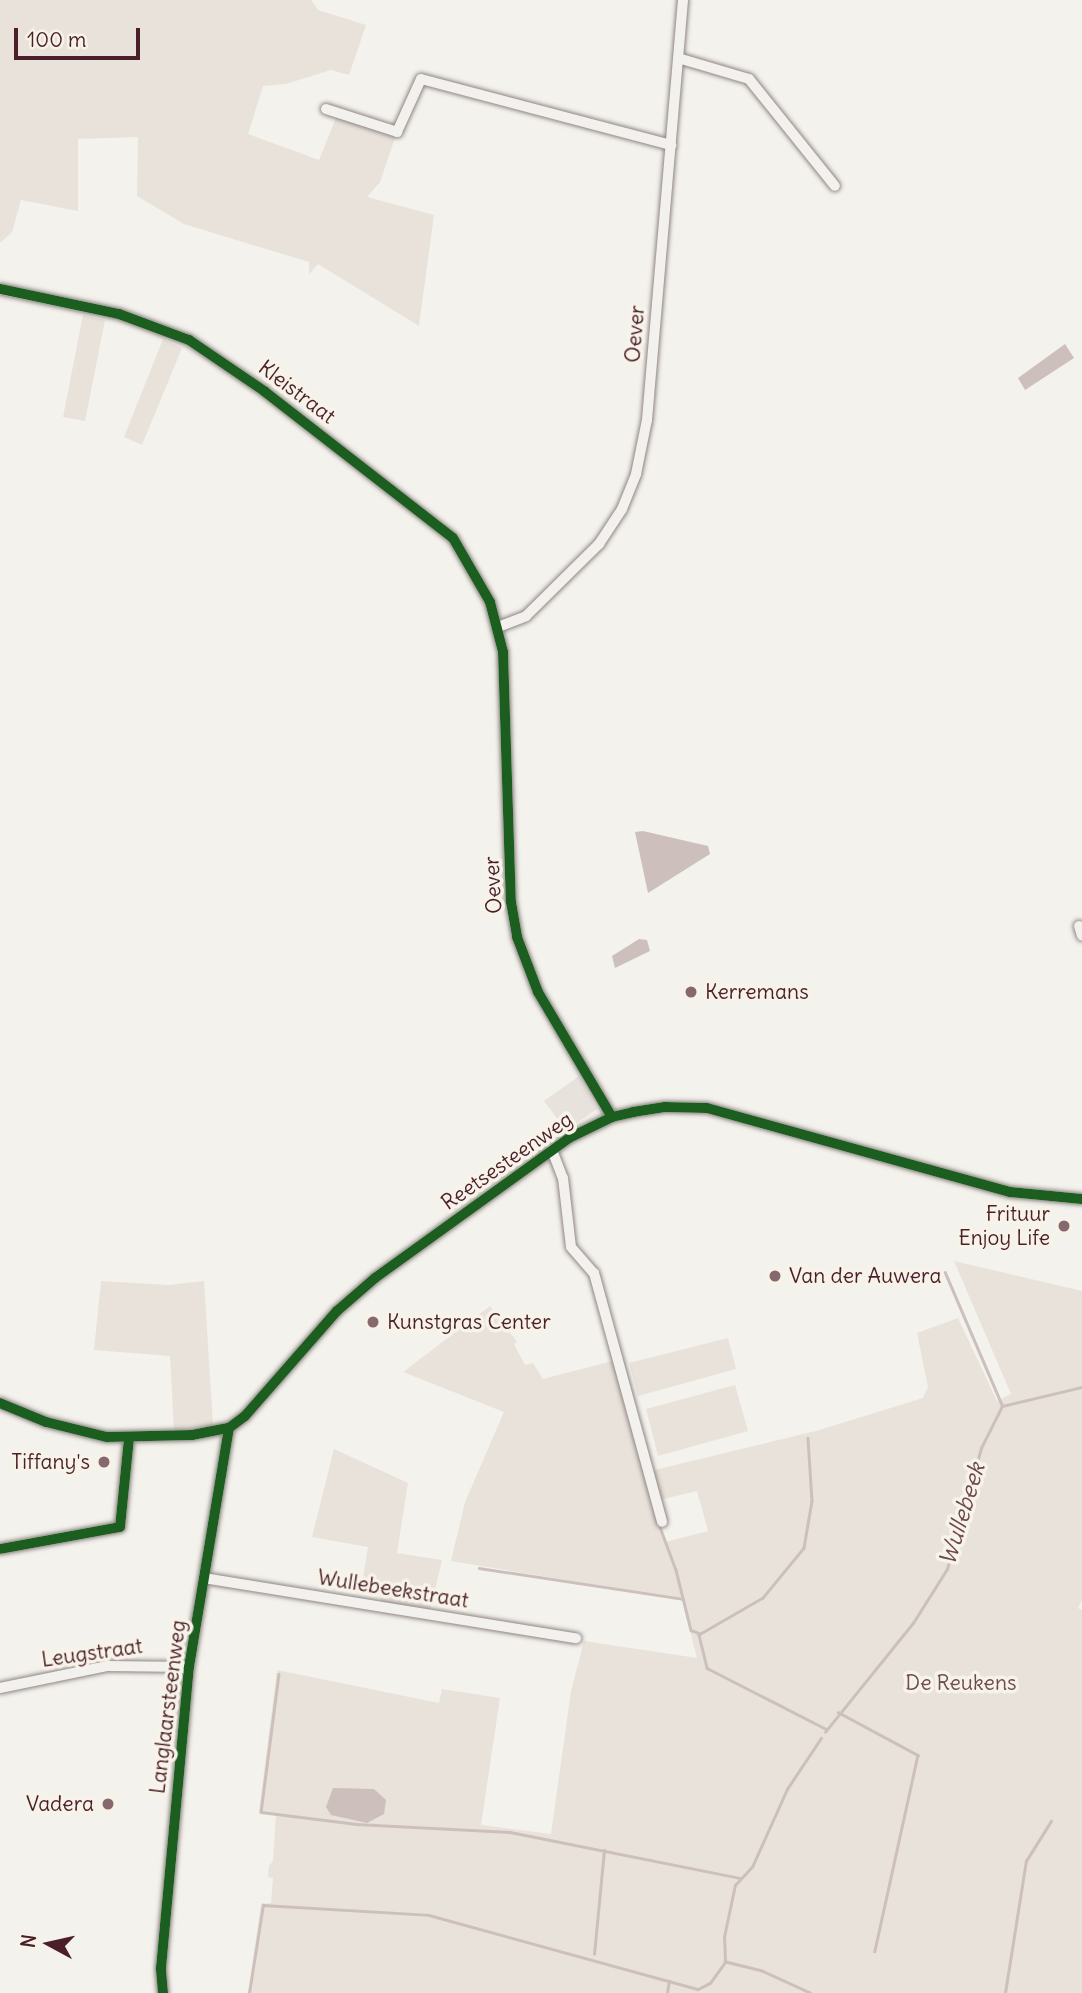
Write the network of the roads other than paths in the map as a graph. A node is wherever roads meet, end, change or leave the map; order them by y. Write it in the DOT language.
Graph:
graph roads {
  1 [pos="683,0"];
  2 [pos="678,58"];
  3 [pos="326,109"];
  4 [pos="671,145"];
  5 [pos="835,186"];
  6 [pos="0,289"];
  7 [pos="498,626"];
  8 [pos="612,1117"];
  9 [pos="552,1150"];
  10 [pos="1082,1199"];
  11 [pos="0,1404"];
  12 [pos="229,1428"];
  13 [pos="129,1438"];
  14 [pos="662,1521"];
  15 [pos="0,1549"];
  16 [pos="204,1578"];
  17 [pos="576,1637"];
  18 [pos="189,1667"];
  19 [pos="0,1688"];
  20 [pos="163,1993"];
  1 -- 2 [label="street, Oever"];
  2 -- 4 [label="street, Oever"];
  2 -- 5 [label="street"];
  3 -- 4 [label="street"];
  4 -- 7 [label="street, Oever"];
  6 -- 7 [label="street, Kleistraat"];
  7 -- 8 [label="street, Oever"];
  8 -- 9 [label="street, Reetsesteenweg"];
  8 -- 10 [label="street, Reetsesteenweg"];
  9 -- 12 [label="street, Reetsesteenweg"];
  9 -- 14 [label="street, Reetsesteenweg"];
  11 -- 13 [label="street"];
  12 -- 13 [label="street"];
  12 -- 16 [label="street, Langlaarsteenweg"];
  13 -- 15 [label="street"];
  16 -- 17 [label="street, Wullebeekstraat"];
  16 -- 18 [label="street, Langlaarsteenweg"];
  18 -- 19 [label="street, Leugstraat"];
  18 -- 20 [label="street, Langlaarsteenweg"];
}
